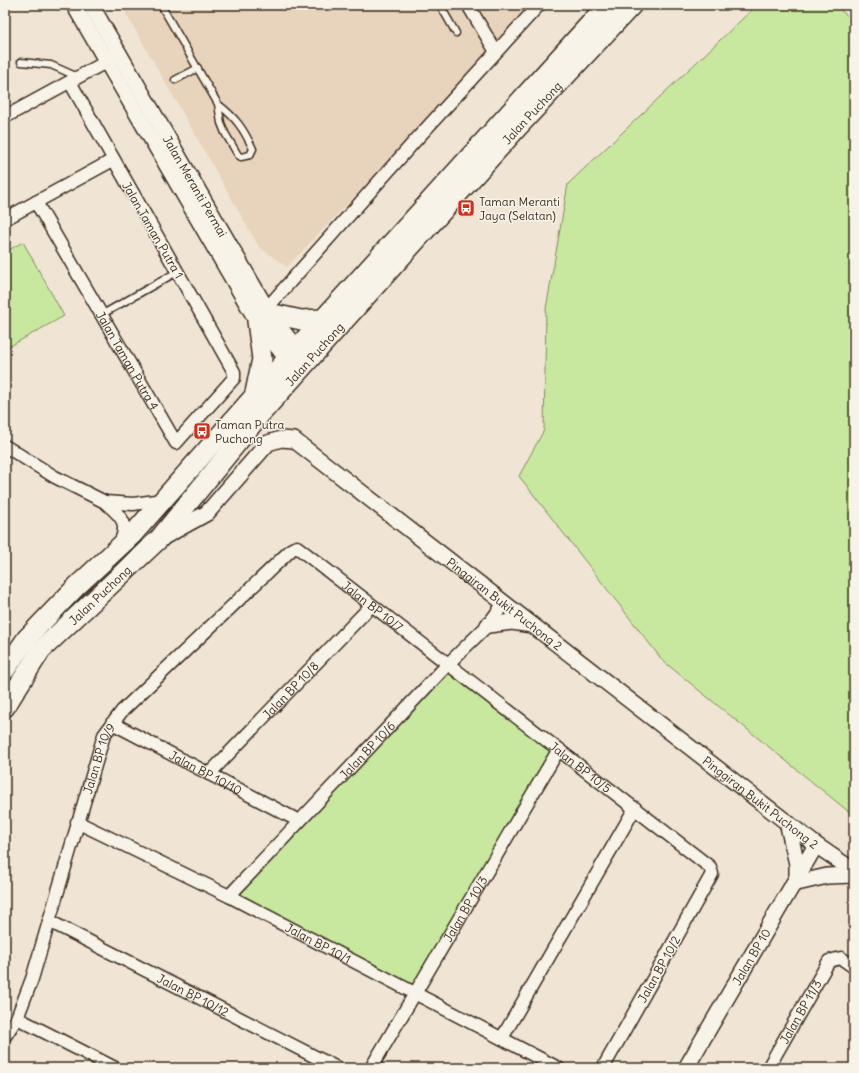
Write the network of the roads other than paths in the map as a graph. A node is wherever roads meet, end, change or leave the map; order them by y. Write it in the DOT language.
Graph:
graph roads {
  1 [pos="74,5"];
  2 [pos="91,5"];
  3 [pos="161,5"];
  4 [pos="440,5"];
  5 [pos="468,5"];
  6 [pos="539,5"];
  7 [pos="607,5"];
  8 [pos="632,5"];
  9 [pos="456,33"];
  10 [pos="496,52"];
  11 [pos="113,58"];
  12 [pos="21,62"];
  13 [pos="198,68"];
  14 [pos="74,80"];
  15 [pos="175,80"];
  16 [pos="218,104"];
  17 [pos="5,117"];
  18 [pos="113,160"];
  19 [pos="36,202"];
  20 [pos="5,219"];
  21 [pos="178,272"];
  22 [pos="264,314"];
  23 [pos="101,315"];
  24 [pos="323,319"];
  25 [pos="296,361"];
  26 [pos="234,378"];
  27 [pos="255,394"];
  28 [pos="5,446"];
  29 [pos="164,500"];
  30 [pos="105,502"];
  31 [pos="159,539"];
  32 [pos="297,547"];
  33 [pos="117,549"];
  34 [pos="504,603"];
  35 [pos="371,606"];
  36 [pos="488,625"];
  37 [pos="533,625"];
  38 [pos="449,663"];
  39 [pos="5,670"];
  40 [pos="5,707"];
  41 [pos="112,723"];
  42 [pos="559,749"];
  43 [pos="209,774"];
  44 [pos="635,808"];
  45 [pos="299,821"];
  46 [pos="77,822"];
  47 [pos="787,822"];
  48 [pos="816,845"];
  49 [pos="712,870"];
  50 [pos="854,871"];
  51 [pos="854,875"];
  52 [pos="795,881"];
  53 [pos="229,896"];
  54 [pos="49,921"];
  55 [pos="854,967"];
  56 [pos="416,993"];
  57 [pos="17,1018"];
  58 [pos="5,1036"];
  59 [pos="502,1038"];
  60 [pos="115,1068"];
  61 [pos="336,1068"];
  62 [pos="372,1068"];
  63 [pos="558,1068"];
  64 [pos="603,1068"];
  65 [pos="686,1068"];
  66 [pos="768,1068"];
  1 -- 11 [label="street"];
  2 -- 11 [label="street"];
  3 -- 13 [label="lane"];
  4 -- 9 [label="lane"];
  5 -- 10 [label="street"];
  6 -- 10 [label="street"];
  7 -- 24 [label="main road, Jalan Puchong"];
  8 -- 25 [label="main road, Jalan Puchong"];
  10 -- 22 [label="street"];
  11 -- 14 [label="street"];
  11 -- 22 [label="street"];
  12 -- 14 [label="lane"];
  13 -- 15 [label="lane"];
  13 -- 16 [label="lane"];
  14 -- 17 [label="street"];
  14 -- 18 [label="street, Jalan Taman Putra 1"];
  16 -- 16 [label="lane"];
  18 -- 19 [label="street"];
  18 -- 21 [label="street, Jalan Taman Putra 1"];
  19 -- 20 [label="street"];
  19 -- 23 [label="street, Jalan Taman Putra 4"];
  21 -- 23 [label="lane"];
  21 -- 26 [label="street, Jalan Taman Putra 1"];
  22 -- 24 [label="main road"];
  22 -- 25 [label="street"];
  22 -- 27 [label="main road"];
  23 -- 26 [label="street, Jalan Taman Putra 4"];
  24 -- 25 [label="main road, Jalan Puchong"];
  25 -- 27 [label="main road, Jalan Puchong"];
  25 -- 31 [label="main road, Jalan Puchong"];
  27 -- 29 [label="main road, Jalan Puchong"];
  28 -- 30 [label="street"];
  29 -- 30 [label="street"];
  29 -- 33 [label="main road, Jalan Puchong"];
  30 -- 33 [label="street"];
  31 -- 34 [label="street, Pinggiran Bukit Puchong 2"];
  31 -- 40 [label="main road, Jalan Puchong"];
  32 -- 35 [label="street, Jalan BP 10/7"];
  32 -- 41 [label="street, Jalan BP 10/9"];
  33 -- 39 [label="main road, Jalan Puchong"];
  34 -- 36 [label="street, Jalan BP 10/6"];
  34 -- 37 [label="street, Pinggiran Bukit Puchong 2"];
  35 -- 38 [label="street, Jalan BP 10/7"];
  35 -- 43 [label="street, Jalan BP 10/8"];
  36 -- 37 [label="street"];
  36 -- 38 [label="street, Jalan BP 10/6"];
  37 -- 47 [label="street, Pinggiran Bukit Puchong 2"];
  38 -- 42 [label="street, Jalan BP 10/5"];
  38 -- 45 [label="street, Jalan BP 10/6"];
  41 -- 43 [label="street, Jalan BP 10/10"];
  41 -- 46 [label="street, Jalan BP 10/9"];
  42 -- 44 [label="street, Jalan BP 10/5"];
  42 -- 56 [label="street, Jalan BP 10/3"];
  43 -- 45 [label="street, Jalan BP 10/10"];
  44 -- 49 [label="street, Jalan BP 10/5"];
  44 -- 59 [label="street"];
  45 -- 53 [label="street, Jalan BP 10/6"];
  46 -- 53 [label="street, Jalan BP 10/1"];
  46 -- 54 [label="street, Jalan BP 10/9"];
  47 -- 48 [label="street, Pinggiran Bukit Puchong 2"];
  47 -- 52 [label="street"];
  48 -- 50 [label="street, Pinggiran Bukit Puchong 2"];
  48 -- 52 [label="street, Jalan BP 10"];
  49 -- 64 [label="street, Jalan BP 10/2"];
  51 -- 52 [label="street"];
  52 -- 65 [label="street, Jalan BP 10"];
  53 -- 56 [label="street, Jalan BP 10/1"];
  54 -- 57 [label="street, Jalan BP 10/9"];
  54 -- 61 [label="street, Jalan BP 10/12"];
  55 -- 66 [label="street, Jalan BP 11/3"];
  56 -- 59 [label="street, Jalan BP 10/1"];
  56 -- 62 [label="street, Jalan BP 10/3"];
  57 -- 58 [label="street, Jalan BP 10/9"];
  57 -- 60 [label="street"];
  59 -- 63 [label="street, Jalan BP 10/1"];
}
